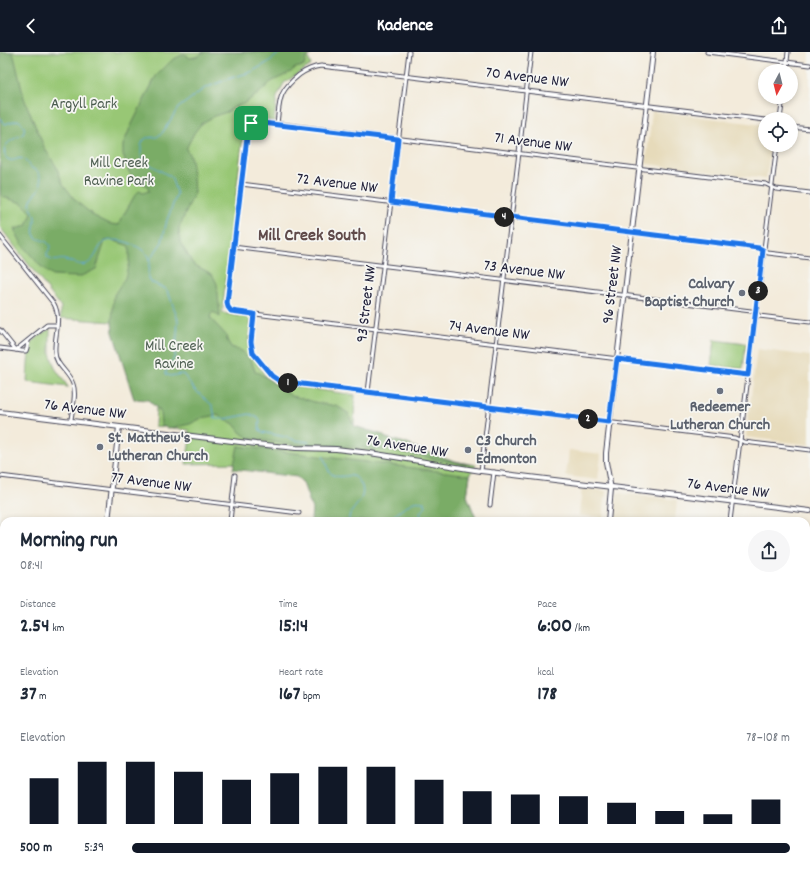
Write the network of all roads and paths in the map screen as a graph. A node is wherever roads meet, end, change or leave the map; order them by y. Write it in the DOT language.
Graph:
graph roads {
  1 [pos="409,52"];
  2 [pos="531,52"];
  3 [pos="653,52"];
  4 [pos="707,52"];
  5 [pos="788,52"];
  6 [pos="787,62"];
  7 [pos="810,65"];
  8 [pos="406,76"];
  9 [pos="526,90"];
  10 [pos="647,105"];
  11 [pos="758,119"];
  12 [pos="277,124"];
  13 [pos="798,128"];
  14 [pos="810,129"];
  15 [pos="398,139"];
  16 [pos="776,152"];
  17 [pos="519,154"];
  18 [pos="640,168"];
  19 [pos="241,184"];
  20 [pos="771,187"];
  21 [pos="810,194"];
  22 [pos="391,202"];
  23 [pos="512,218"];
  24 [pos="632,232"];
  25 [pos="0,236"];
  26 [pos="233,247"];
  27 [pos="763,250"];
  28 [pos="810,258"];
  29 [pos="383,266"];
  30 [pos="504,281"];
  31 [pos="624,295"];
  32 [pos="756,312"];
  33 [pos="254,314"];
  34 [pos="810,322"];
  35 [pos="57,326"];
  36 [pos="376,329"];
  37 [pos="0,330"];
  38 [pos="28,341"];
  39 [pos="496,344"];
  40 [pos="0,348"];
  41 [pos="16,350"];
  42 [pos="617,359"];
  43 [pos="748,375"];
  44 [pos="368,392"];
  45 [pos="489,407"];
  46 [pos="0,412"];
  47 [pos="71,420"];
  48 [pos="609,422"];
  49 [pos="119,426"];
  50 [pos="740,440"];
  51 [pos="810,450"];
  52 [pos="481,471"];
  53 [pos="494,472"];
  54 [pos="236,475"];
  55 [pos="0,476"];
  56 [pos="610,487"];
  57 [pos="112,490"];
  58 [pos="732,502"];
  59 [pos="232,505"];
  60 [pos="490,505"];
  61 [pos="810,511"];
  62 [pos="299,513"];
  63 [pos="109,517"];
  64 [pos="230,517"];
  65 [pos="608,517"];
  66 [pos="730,517"];
  67 [pos="810,868"];
  68 [pos="810,871"];
  1 -- 8 [label="street, 93 Street NW"];
  2 -- 9 [label="street"];
  3 -- 10 [label="street, 96 Street NW"];
  4 -- 6 [label="street"];
  5 -- 6 [label="street"];
  6 -- 7 [label="street"];
  8 -- 9 [label="street, 70 Avenue NW"];
  8 -- 12 [label="street, 70 Avenue NW"];
  8 -- 15 [label="street, 93 Street NW"];
  9 -- 10 [label="street, 70 Avenue NW"];
  9 -- 17 [label="street"];
  10 -- 11 [label="street, 70 Avenue NW"];
  10 -- 18 [label="street, 96 Street NW"];
  12 -- 15 [label="street, 71 Avenue NW"];
  12 -- 19 [label="street, 71 Avenue NW"];
  13 -- 14 [label="street"];
  15 -- 17 [label="street, 71 Avenue NW"];
  15 -- 22 [label="street, 93 Street NW"];
  16 -- 20 [label="street"];
  17 -- 18 [label="street, 71 Avenue NW"];
  17 -- 23 [label="street"];
  18 -- 20 [label="street, 71 Avenue NW"];
  18 -- 24 [label="street, 96 Street NW"];
  19 -- 22 [label="street, 72 Avenue NW"];
  19 -- 26 [label="street"];
  20 -- 21 [label="street, 71 Avenue NW"];
  20 -- 27 [label="street"];
  22 -- 23 [label="street, 72 Avenue NW"];
  22 -- 29 [label="street, 93 Street NW"];
  23 -- 24 [label="street, 72 Avenue NW"];
  23 -- 30 [label="street"];
  24 -- 27 [label="street, 72 Avenue NW"];
  24 -- 31 [label="street, 96 Street NW"];
  25 -- 35 [label="street"];
  26 -- 29 [label="street, 73 Avenue NW"];
  26 -- 33 [label="street, 74 Avenue NW"];
  27 -- 28 [label="street, 72 Avenue NW"];
  27 -- 32 [label="street"];
  29 -- 30 [label="street, 73 Avenue NW"];
  29 -- 36 [label="street, 93 Street NW"];
  30 -- 31 [label="street, 73 Avenue NW"];
  30 -- 39 [label="street"];
  31 -- 32 [label="street, 73 Avenue NW"];
  31 -- 42 [label="street, 96 Street NW"];
  32 -- 34 [label="street, 73 Avenue NW"];
  32 -- 43 [label="street"];
  33 -- 36 [label="street, 74 Avenue NW"];
  33 -- 44 [label="street"];
  35 -- 38 [label="street"];
  35 -- 47 [label="street"];
  36 -- 39 [label="street, 74 Avenue NW"];
  36 -- 44 [label="street, 93 Street NW"];
  37 -- 41 [label="street"];
  38 -- 41 [label="street"];
  38 -- 41 [label="street"];
  39 -- 42 [label="street, 74 Avenue NW"];
  39 -- 45 [label="street"];
  40 -- 41 [label="street"];
  42 -- 43 [label="street, 74 Avenue NW"];
  42 -- 48 [label="street, 96 Street NW"];
  43 -- 50 [label="street"];
  44 -- 45 [label="street"];
  45 -- 48 [label="street"];
  45 -- 52 [label="street"];
  46 -- 47 [label="street, 76 Avenue NW"];
  47 -- 49 [label="street, 76 Avenue NW"];
  48 -- 50 [label="street"];
  48 -- 56 [label="street, 96 Street NW"];
  49 -- 52 [label="street, 76 Avenue NW"];
  49 -- 57 [label="street"];
  50 -- 51 [label="street"];
  50 -- 58 [label="street"];
  52 -- 53 [label="street, 76 Avenue NW"];
  53 -- 56 [label="street, 76 Avenue NW"];
  53 -- 60 [label="street"];
  54 -- 59 [label="street"];
  55 -- 57 [label="street, 77 Avenue NW"];
  56 -- 58 [label="street, 76 Avenue NW"];
  56 -- 65 [label="street, 96 Street NW"];
  57 -- 59 [label="street, 77 Avenue NW"];
  57 -- 63 [label="street"];
  58 -- 61 [label="street, 76 Avenue NW"];
  58 -- 66 [label="street"];
  59 -- 62 [label="street, 77 Avenue NW"];
  59 -- 64 [label="street"];
  67 -- 68 [label="street"];
}
